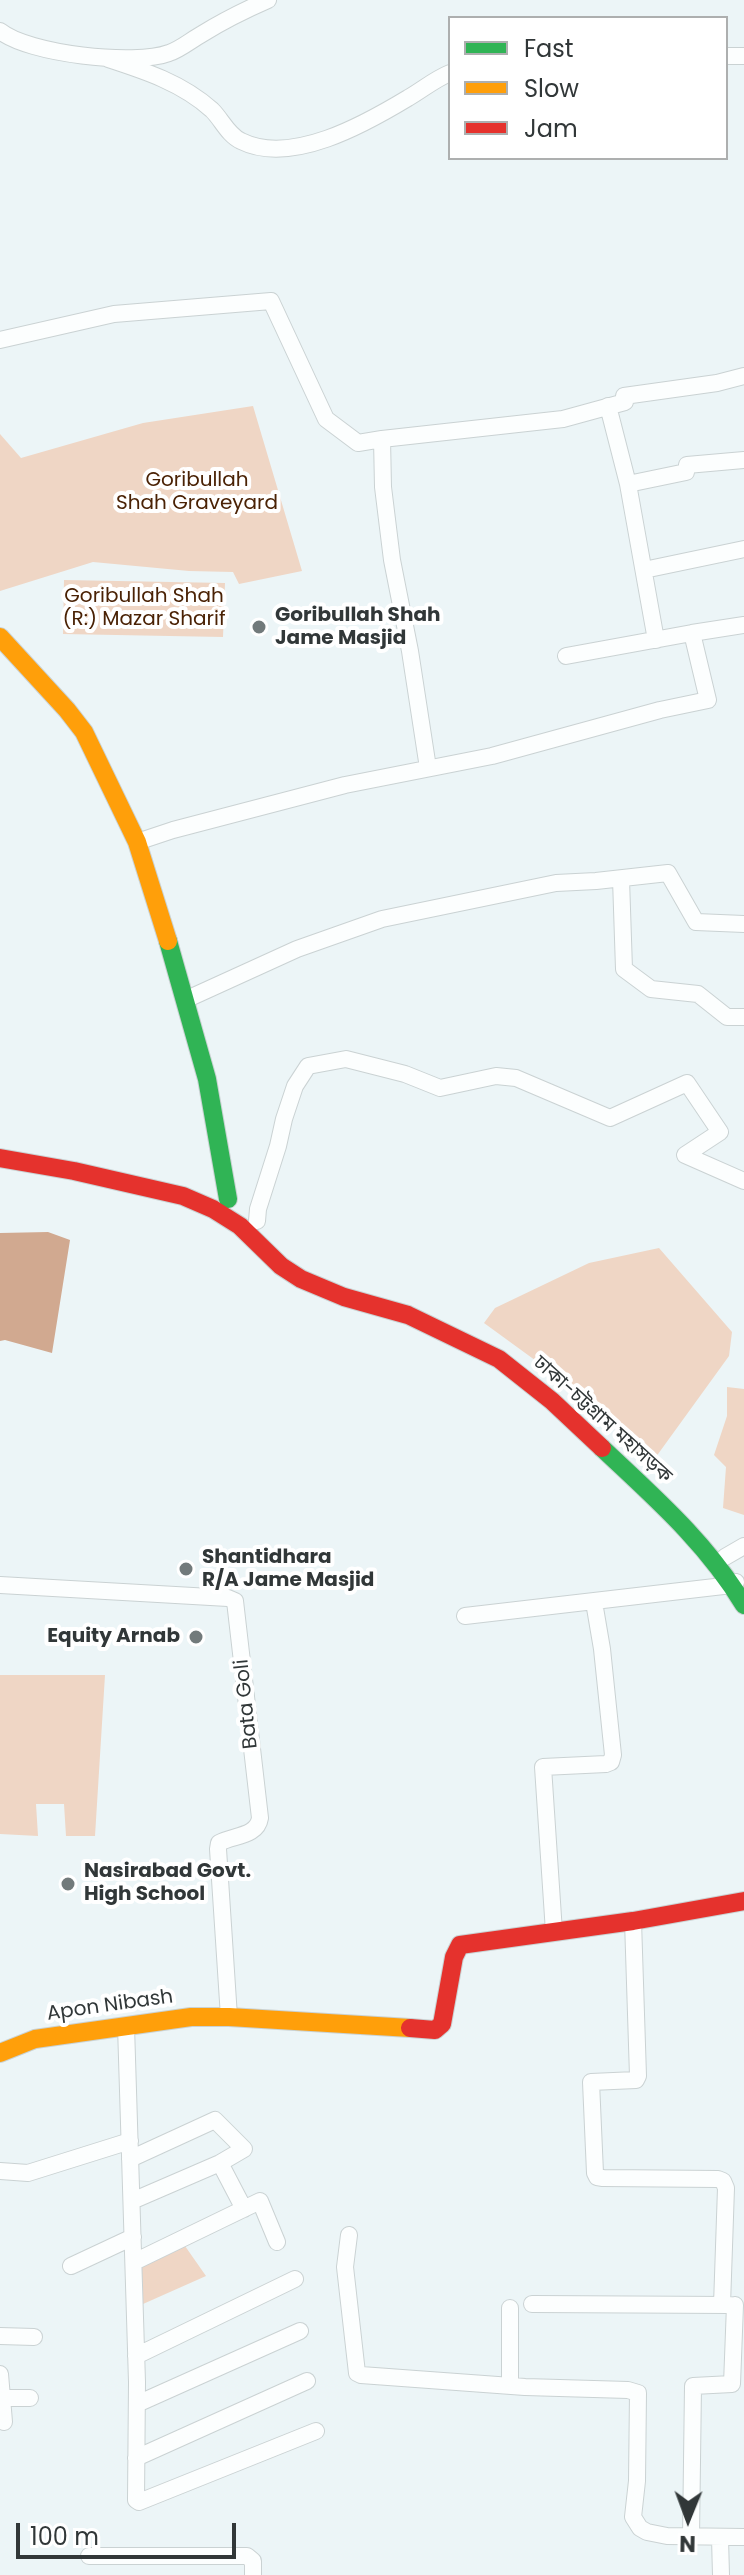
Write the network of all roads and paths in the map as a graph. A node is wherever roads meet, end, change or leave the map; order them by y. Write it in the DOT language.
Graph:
graph roads {
  1 [pos="268,0"];
  2 [pos="0,31"];
  3 [pos="108,59"];
  4 [pos="448,74"];
  5 [pos="0,340"];
  6 [pos="744,376"];
  7 [pos="608,406"];
  8 [pos="382,439"];
  9 [pos="744,460"];
  10 [pos="628,484"];
  11 [pos="744,549"];
  12 [pos="644,570"];
  13 [pos="744,625"];
  14 [pos="692,633"];
  15 [pos="0,637"];
  16 [pos="656,640"];
  17 [pos="566,656"];
  18 [pos="428,768"];
  19 [pos="137,842"];
  20 [pos="621,879"];
  21 [pos="744,924"];
  22 [pos="185,1000"];
  23 [pos="744,1017"];
  24 [pos="46,1148"];
  25 [pos="0,1158"];
  26 [pos="744,1181"];
  27 [pos="228,1199"];
  28 [pos="257,1221"];
  29 [pos="433,1307"];
  30 [pos="488,1333"];
  31 [pos="744,1546"];
  32 [pos="725,1557"];
  33 [pos="739,1583"];
  34 [pos="0,1585"];
  35 [pos="594,1602"];
  36 [pos="744,1605"];
  37 [pos="465,1616"];
  38 [pos="744,1901"];
  39 [pos="633,1921"];
  40 [pos="554,1932"];
  41 [pos="229,2017"];
  42 [pos="126,2026"];
  43 [pos="0,2053"];
  44 [pos="130,2141"];
  45 [pos="130,2159"];
  46 [pos="220,2163"];
  47 [pos="0,2171"];
  48 [pos="132,2201"];
  49 [pos="244,2209"];
  50 [pos="349,2235"];
  51 [pos="133,2237"];
  52 [pos="277,2242"];
  53 [pos="134,2262"];
  54 [pos="71,2266"];
  55 [pos="295,2279"];
  56 [pos="532,2304"];
  57 [pos="734,2305"];
  58 [pos="510,2308"];
  59 [pos="300,2331"];
  60 [pos="0,2336"];
  61 [pos="34,2337"];
  62 [pos="136,2356"];
  63 [pos="0,2374"];
  64 [pos="307,2381"];
  65 [pos="510,2386"];
  66 [pos="2,2398"];
  67 [pos="30,2398"];
  68 [pos="137,2404"];
  69 [pos="4,2422"];
  70 [pos="316,2431"];
  71 [pos="136,2458"];
  72 [pos="691,2537"];
  73 [pos="744,2537"];
  74 [pos="720,2538"];
  75 [pos="89,2556"];
  76 [pos="253,2575"];
  77 [pos="721,2575"];
  1 -- 3 [label="street"];
  2 -- 3 [label="street"];
  3 -- 4 [label="street"];
  5 -- 8 [label="street"];
  6 -- 7 [label="street"];
  7 -- 8 [label="street"];
  7 -- 10 [label="street"];
  8 -- 18 [label="street"];
  9 -- 10 [label="street"];
  10 -- 12 [label="street"];
  11 -- 12 [label="street"];
  12 -- 16 [label="street"];
  13 -- 14 [label="street"];
  14 -- 16 [label="street"];
  14 -- 18 [label="street"];
  15 -- 19 [label="main road"];
  16 -- 17 [label="street"];
  18 -- 19 [label="street"];
  19 -- 22 [label="main road"];
  20 -- 21 [label="street"];
  20 -- 22 [label="street"];
  20 -- 23 [label="street"];
  22 -- 27 [label="main road"];
  24 -- 27 [label="main road"];
  25 -- 33 [label="main road, ঢাকা-চট্টগ্রাম মহাসড়ক"];
  26 -- 28 [label="street"];
  27 -- 28 [label="main road"];
  28 -- 29 [label="main road"];
  30 -- 32 [label="main road, ঢাকা-চট্টগ্রাম মহাসড়ক"];
  31 -- 32 [label="street"];
  32 -- 33 [label="main road, ঢাকা-চট্টগ্রাম মহাসড়ক"];
  33 -- 35 [label="street"];
  33 -- 36 [label="main road, ঢাকা-চট্টগ্রাম মহাসড়ক"];
  34 -- 41 [label="street, Bata Goli"];
  35 -- 37 [label="street"];
  35 -- 40 [label="street"];
  38 -- 39 [label="main road"];
  39 -- 40 [label="main road"];
  39 -- 57 [label="street"];
  40 -- 41 [label="main road, Apon Nibash"];
  41 -- 42 [label="main road, Apon Nibash"];
  42 -- 43 [label="main road, Apon Nibash"];
  42 -- 44 [label="street"];
  44 -- 45 [label="street"];
  44 -- 47 [label="street"];
  45 -- 46 [label="street"];
  45 -- 48 [label="street"];
  46 -- 48 [label="street"];
  46 -- 49 [label="street"];
  48 -- 51 [label="street"];
  49 -- 52 [label="street"];
  49 -- 53 [label="street"];
  50 -- 65 [label="street"];
  51 -- 53 [label="street"];
  51 -- 54 [label="street"];
  53 -- 62 [label="street"];
  55 -- 62 [label="street"];
  56 -- 57 [label="street"];
  57 -- 72 [label="street"];
  58 -- 65 [label="street"];
  59 -- 68 [label="street"];
  60 -- 61 [label="street"];
  62 -- 68 [label="street"];
  63 -- 66 [label="street"];
  64 -- 71 [label="street"];
  65 -- 72 [label="street"];
  66 -- 67 [label="street"];
  66 -- 69 [label="street"];
  68 -- 71 [label="street"];
  70 -- 71 [label="street"];
  72 -- 74 [label="street"];
  73 -- 74 [label="street"];
  74 -- 77 [label="street"];
  75 -- 76 [label="street"];
}
